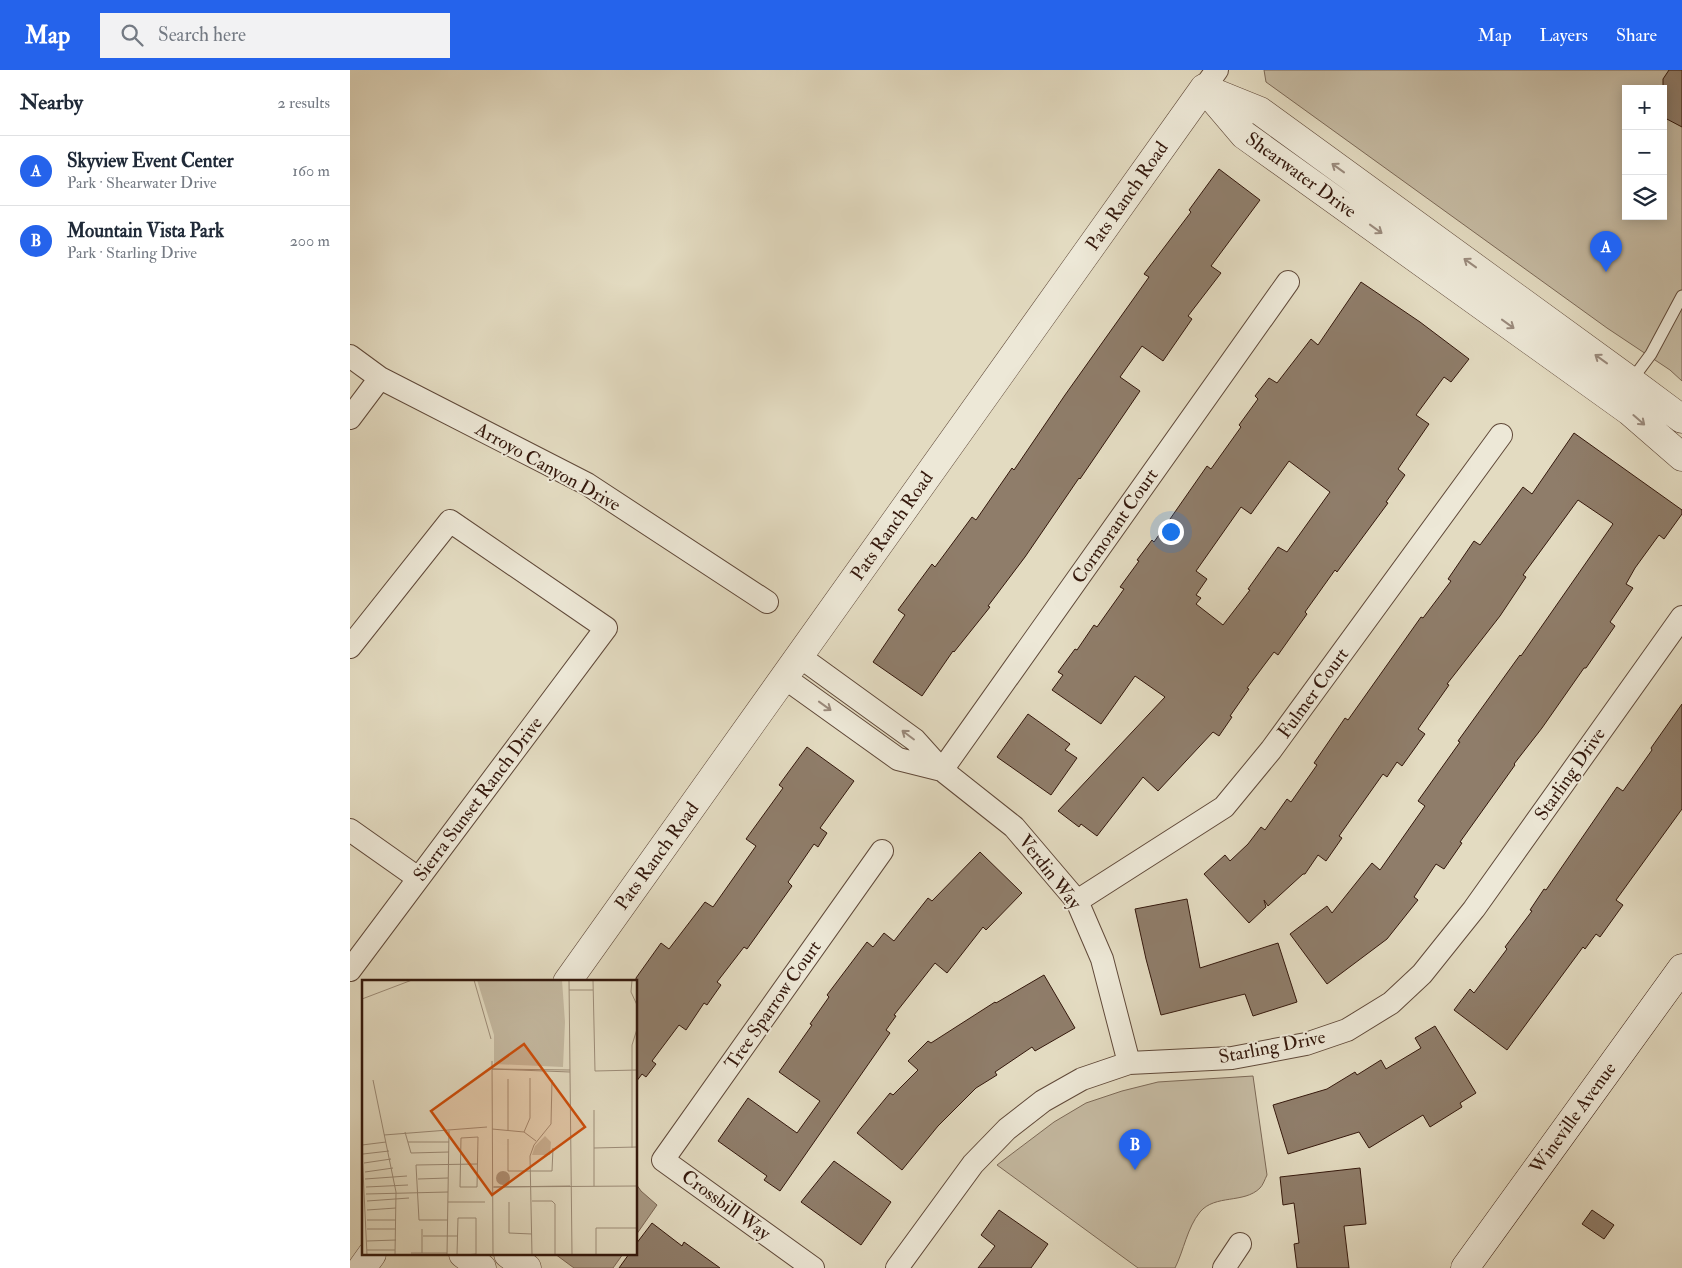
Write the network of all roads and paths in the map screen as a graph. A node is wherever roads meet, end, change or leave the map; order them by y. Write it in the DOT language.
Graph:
graph roads {
  1 [pos="1210,79"];
  2 [pos="1288,282"];
  3 [pos="1682,296"];
  4 [pos="350,356"];
  5 [pos="380,378"];
  6 [pos="1631,380"];
  7 [pos="350,418"];
  8 [pos="1682,419"];
  9 [pos="1501,435"];
  10 [pos="1682,457"];
  11 [pos="767,602"];
  12 [pos="1682,617"];
  13 [pos="350,647"];
  14 [pos="792,667"];
  15 [pos="942,770"];
  16 [pos="350,830"];
  17 [pos="882,851"];
  18 [pos="418,878"];
  19 [pos="1077,901"];
  20 [pos="1682,968"];
  21 [pos="350,970"];
  22 [pos="568,980"];
  23 [pos="1129,1063"];
  24 [pos="663,1160"];
  25 [pos="1240,1244"];
  26 [pos="371,1256"];
  27 [pos="466,1256"];
  28 [pos="511,1256"];
  29 [pos="362,1268"];
  30 [pos="482,1268"];
  31 [pos="527,1268"];
  32 [pos="813,1268"];
  33 [pos="897,1268"];
  34 [pos="1224,1268"];
  35 [pos="1465,1268"];
  6 -- 1 [label="street, Shearwater Drive, one-way"];
  1 -- 10 [label="street, Shearwater Drive, one-way"];
  1 -- 14 [label="street, Pats Ranch Road"];
  2 -- 15 [label="street, Cormorant Court"];
  3 -- 6 [label="lane"];
  4 -- 5 [label="street, Arroyo Canyon Drive"];
  5 -- 7 [label="street"];
  5 -- 11 [label="street, Arroyo Canyon Drive"];
  6 -- 8 [label="street, Shearwater Drive"];
  9 -- 19 [label="street, Fulmer Court"];
  12 -- 23 [label="street, Starling Drive"];
  13 -- 18 [label="street, Sierra Sunset Ranch Drive"];
  14 -- 15 [label="street, Verdin Way"];
  14 -- 22 [label="street, Pats Ranch Road"];
  15 -- 19 [label="street, Verdin Way"];
  16 -- 18 [label="street"];
  17 -- 24 [label="street, Tree Sparrow Court"];
  18 -- 21 [label="street, Sierra Sunset Ranch Drive"];
  19 -- 23 [label="street, Verdin Way"];
  20 -- 35 [label="street, Wineville Avenue"];
  23 -- 33 [label="street, Starling Drive"];
  24 -- 32 [label="street, Crossbill Way"];
  25 -- 34 [label="street"];
  26 -- 29 [label="street"];
  27 -- 30 [label="street"];
  28 -- 31 [label="street"];
}
